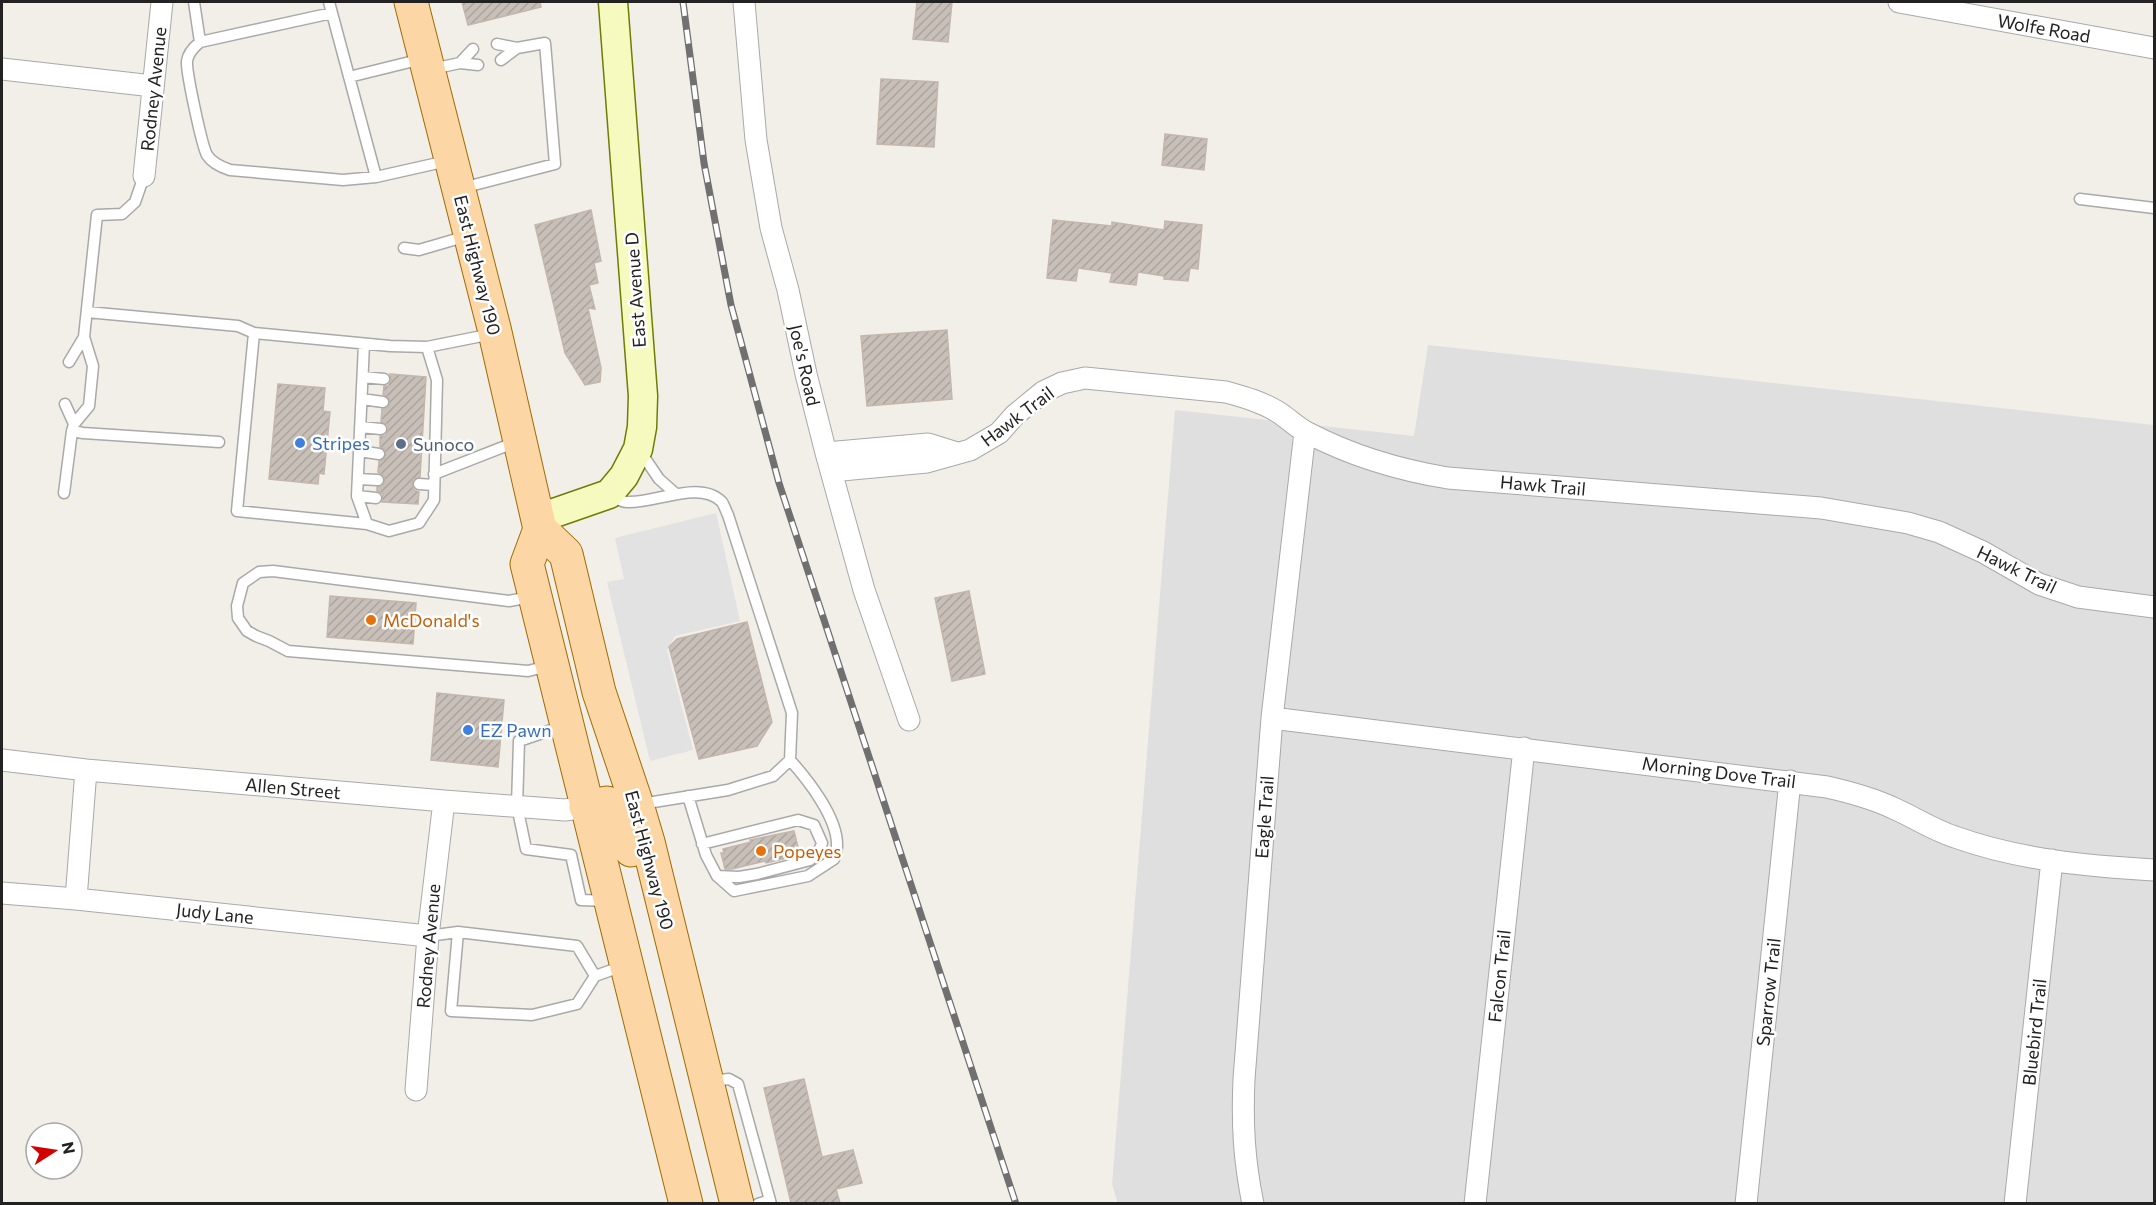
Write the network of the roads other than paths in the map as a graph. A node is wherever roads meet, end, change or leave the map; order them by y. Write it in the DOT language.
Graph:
graph roads {
  1 [pos="162,2"];
  2 [pos="194,2"];
  3 [pos="411,2"];
  4 [pos="613,2"];
  5 [pos="744,2"];
  6 [pos="1899,2"];
  7 [pos="331,7"];
  8 [pos="200,42"];
  9 [pos="497,44"];
  10 [pos="517,48"];
  11 [pos="2154,48"];
  12 [pos="473,49"];
  13 [pos="501,60"];
  14 [pos="460,63"];
  15 [pos="427,64"];
  16 [pos="478,65"];
  17 [pos="2,69"];
  18 [pos="349,77"];
  19 [pos="153,86"];
  20 [pos="455,174"];
  21 [pos="144,176"];
  22 [pos="376,177"];
  23 [pos="2080,199"];
  24 [pos="2154,208"];
  25 [pos="470,235"];
  26 [pos="404,248"];
  27 [pos="87,312"];
  28 [pos="254,333"];
  29 [pos="495,334"];
  30 [pos="84,337"];
  31 [pos="364,344"];
  32 [pos="427,347"];
  33 [pos="69,362"];
  34 [pos="363,377"];
  35 [pos="384,379"];
  36 [pos="362,399"];
  37 [pos="382,402"];
  38 [pos="65,404"];
  39 [pos="73,427"];
  40 [pos="360,427"];
  41 [pos="381,429"];
  42 [pos="1305,432"];
  43 [pos="423,433"];
  44 [pos="435,433"];
  45 [pos="519,441"];
  46 [pos="219,442"];
  47 [pos="638,448"];
  48 [pos="359,451"];
  49 [pos="379,454"];
  50 [pos="421,456"];
  51 [pos="434,458"];
  52 [pos="829,462"];
  53 [pos="358,479"];
  54 [pos="378,480"];
  55 [pos="434,480"];
  56 [pos="419,484"];
  57 [pos="64,493"];
  58 [pos="609,494"];
  59 [pos="676,494"];
  60 [pos="357,496"];
  61 [pos="376,498"];
  62 [pos="418,502"];
  63 [pos="431,503"];
  64 [pos="367,524"];
  65 [pos="538,524"];
  66 [pos="534,596"];
  67 [pos="2154,607"];
  68 [pos="551,666"];
  69 [pos="1272,718"];
  70 [pos="909,720"];
  71 [pos="566,725"];
  72 [pos="1524,748"];
  73 [pos="2,760"];
  74 [pos="790,760"];
  75 [pos="86,770"];
  76 [pos="1790,781"];
  77 [pos="688,796"];
  78 [pos="444,801"];
  79 [pos="638,805"];
  80 [pos="517,806"];
  81 [pos="586,807"];
  82 [pos="702,844"];
  83 [pos="2052,861"];
  84 [pos="2154,870"];
  85 [pos="717,876"];
  86 [pos="2,893"];
  87 [pos="76,899"];
  88 [pos="610,901"];
  89 [pos="459,932"];
  90 [pos="428,936"];
  91 [pos="626,965"];
  92 [pos="595,976"];
  93 [pos="691,1020"];
  94 [pos="706,1082"];
  95 [pos="416,1090"];
  96 [pos="770,1202"];
  97 [pos="686,1203"];
  98 [pos="737,1203"];
  99 [pos="758,1203"];
  100 [pos="1253,1203"];
  101 [pos="1475,1203"];
  102 [pos="1746,1203"];
  103 [pos="2015,1203"];
  1 -- 19 [label="street, Rodney Avenue"];
  2 -- 8 [label="lane"];
  3 -- 15 [label="main road, East Highway 190"];
  4 -- 47 [label="main road, East Avenue D"];
  5 -- 52 [label="street, Joe's Road"];
  6 -- 11 [label="street, Wolfe Road"];
  7 -- 8 [label="lane"];
  7 -- 18 [label="lane"];
  8 -- 22 [label="lane"];
  9 -- 10 [label="lane"];
  10 -- 13 [label="lane"];
  10 -- 20 [label="lane"];
  12 -- 14 [label="lane"];
  14 -- 15 [label="lane"];
  14 -- 16 [label="lane"];
  15 -- 18 [label="lane"];
  15 -- 20 [label="main road, East Highway 190"];
  17 -- 19 [label="street"];
  18 -- 22 [label="lane"];
  19 -- 21 [label="street, Rodney Avenue"];
  20 -- 22 [label="lane"];
  20 -- 25 [label="main road, East Highway 190"];
  21 -- 27 [label="lane"];
  23 -- 24 [label="lane"];
  25 -- 26 [label="lane"];
  25 -- 29 [label="main road, East Highway 190"];
  27 -- 28 [label="lane"];
  27 -- 30 [label="lane"];
  28 -- 31 [label="lane"];
  28 -- 64 [label="lane"];
  29 -- 32 [label="lane"];
  29 -- 45 [label="main road, East Highway 190"];
  30 -- 33 [label="lane"];
  30 -- 39 [label="lane"];
  31 -- 32 [label="lane"];
  31 -- 34 [label="lane"];
  32 -- 44 [label="lane"];
  34 -- 35 [label="lane"];
  34 -- 36 [label="lane"];
  36 -- 37 [label="lane"];
  36 -- 40 [label="lane"];
  38 -- 39 [label="lane"];
  39 -- 46 [label="lane"];
  39 -- 57 [label="lane"];
  40 -- 41 [label="lane"];
  40 -- 48 [label="lane"];
  42 -- 52 [label="street, Hawk Trail"];
  42 -- 67 [label="street, Hawk Trail"];
  42 -- 69 [label="street, Eagle Trail"];
  43 -- 44 [label="lane"];
  44 -- 51 [label="lane"];
  45 -- 55 [label="lane"];
  45 -- 65 [label="main road, East Highway 190"];
  47 -- 58 [label="main road, East Avenue D"];
  47 -- 59 [label="lane"];
  48 -- 49 [label="lane"];
  48 -- 53 [label="lane"];
  50 -- 51 [label="lane"];
  51 -- 55 [label="lane"];
  52 -- 70 [label="street, Joe's Road"];
  53 -- 54 [label="lane"];
  53 -- 60 [label="lane"];
  55 -- 56 [label="lane"];
  55 -- 63 [label="lane"];
  58 -- 59 [label="lane"];
  58 -- 65 [label="main road"];
  59 -- 74 [label="lane"];
  60 -- 61 [label="lane"];
  60 -- 64 [label="lane"];
  62 -- 63 [label="lane"];
  63 -- 64 [label="lane"];
  65 -- 66 [label="main road"];
  65 -- 79 [label="main road, East Highway 190"];
  66 -- 68 [label="main road"];
  66 -- 68 [label="lane"];
  68 -- 71 [label="main road"];
  69 -- 72 [label="street, Morning Dove Trail"];
  69 -- 100 [label="street, Eagle Trail"];
  71 -- 80 [label="lane"];
  71 -- 81 [label="main road"];
  72 -- 76 [label="street, Morning Dove Trail"];
  72 -- 101 [label="street, Falcon Trail"];
  73 -- 75 [label="street, Allen Street"];
  74 -- 77 [label="lane"];
  74 -- 85 [label="lane"];
  75 -- 78 [label="street, Allen Street"];
  75 -- 87 [label="street"];
  76 -- 83 [label="street, Morning Dove Trail"];
  76 -- 102 [label="street, Sparrow Trail"];
  77 -- 79 [label="lane"];
  77 -- 82 [label="lane"];
  78 -- 80 [label="street, Allen Street"];
  78 -- 90 [label="street, Rodney Avenue"];
  79 -- 93 [label="main road, East Highway 190"];
  80 -- 81 [label="street, Allen Street"];
  80 -- 88 [label="lane"];
  81 -- 88 [label="main road"];
  81 -- 93 [label="main road"];
  82 -- 85 [label="lane"];
  82 -- 85 [label="lane"];
  83 -- 84 [label="street, Morning Dove Trail"];
  83 -- 103 [label="street, Bluebird Trail"];
  86 -- 87 [label="street, Judy Lane"];
  87 -- 90 [label="street, Judy Lane"];
  88 -- 91 [label="main road"];
  89 -- 90 [label="lane"];
  89 -- 92 [label="lane"];
  89 -- 92 [label="lane"];
  90 -- 95 [label="street, Rodney Avenue"];
  91 -- 92 [label="lane"];
  91 -- 97 [label="main road"];
  93 -- 94 [label="main road, East Highway 190"];
  94 -- 96 [label="lane"];
  94 -- 98 [label="main road, East Highway 190"];
  96 -- 99 [label="lane"];
}
